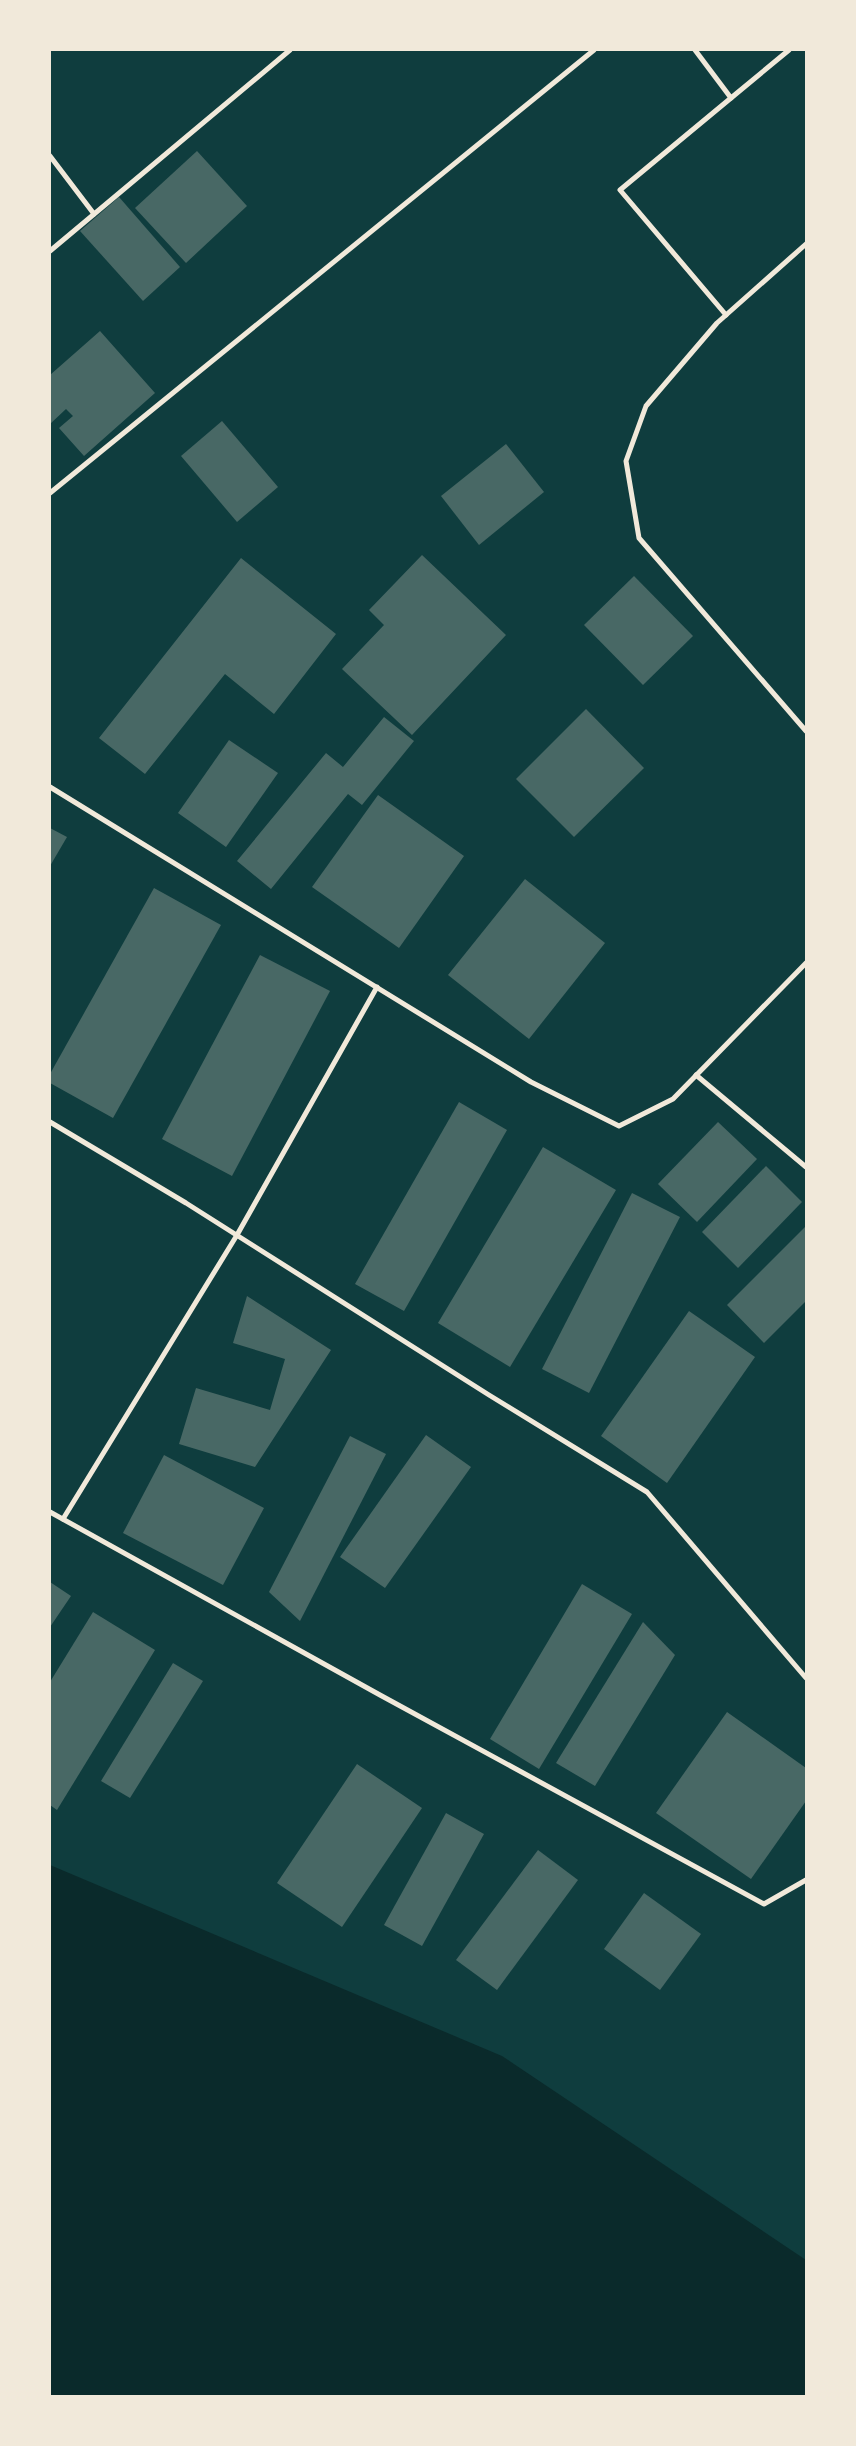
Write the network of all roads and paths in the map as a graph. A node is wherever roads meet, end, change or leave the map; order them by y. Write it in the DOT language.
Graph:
graph roads {
  1 [pos="290,50"];
  2 [pos="594,50"];
  3 [pos="695,50"];
  4 [pos="789,50"];
  5 [pos="731,98"];
  6 [pos="50,156"];
  7 [pos="94,214"];
  8 [pos="806,244"];
  9 [pos="50,250"];
  10 [pos="726,315"];
  11 [pos="50,493"];
  12 [pos="806,731"];
  13 [pos="50,786"];
  14 [pos="806,963"];
  15 [pos="377,987"];
  16 [pos="696,1075"];
  17 [pos="50,1122"];
  18 [pos="806,1167"];
  19 [pos="237,1235"];
  20 [pos="50,1512"];
  21 [pos="63,1520"];
  22 [pos="806,1678"];
  23 [pos="806,1880"];
  1 -- 7 [label="street"];
  2 -- 11 [label="street"];
  3 -- 5 [label="street"];
  4 -- 5 [label="street"];
  5 -- 10 [label="street"];
  6 -- 7 [label="street"];
  7 -- 9 [label="street"];
  8 -- 10 [label="street"];
  10 -- 12 [label="street"];
  13 -- 15 [label="street"];
  14 -- 16 [label="street"];
  15 -- 16 [label="street"];
  15 -- 19 [label="street"];
  16 -- 18 [label="street"];
  17 -- 19 [label="street"];
  19 -- 21 [label="street"];
  19 -- 22 [label="street"];
  20 -- 21 [label="street"];
  21 -- 23 [label="street"];
}
